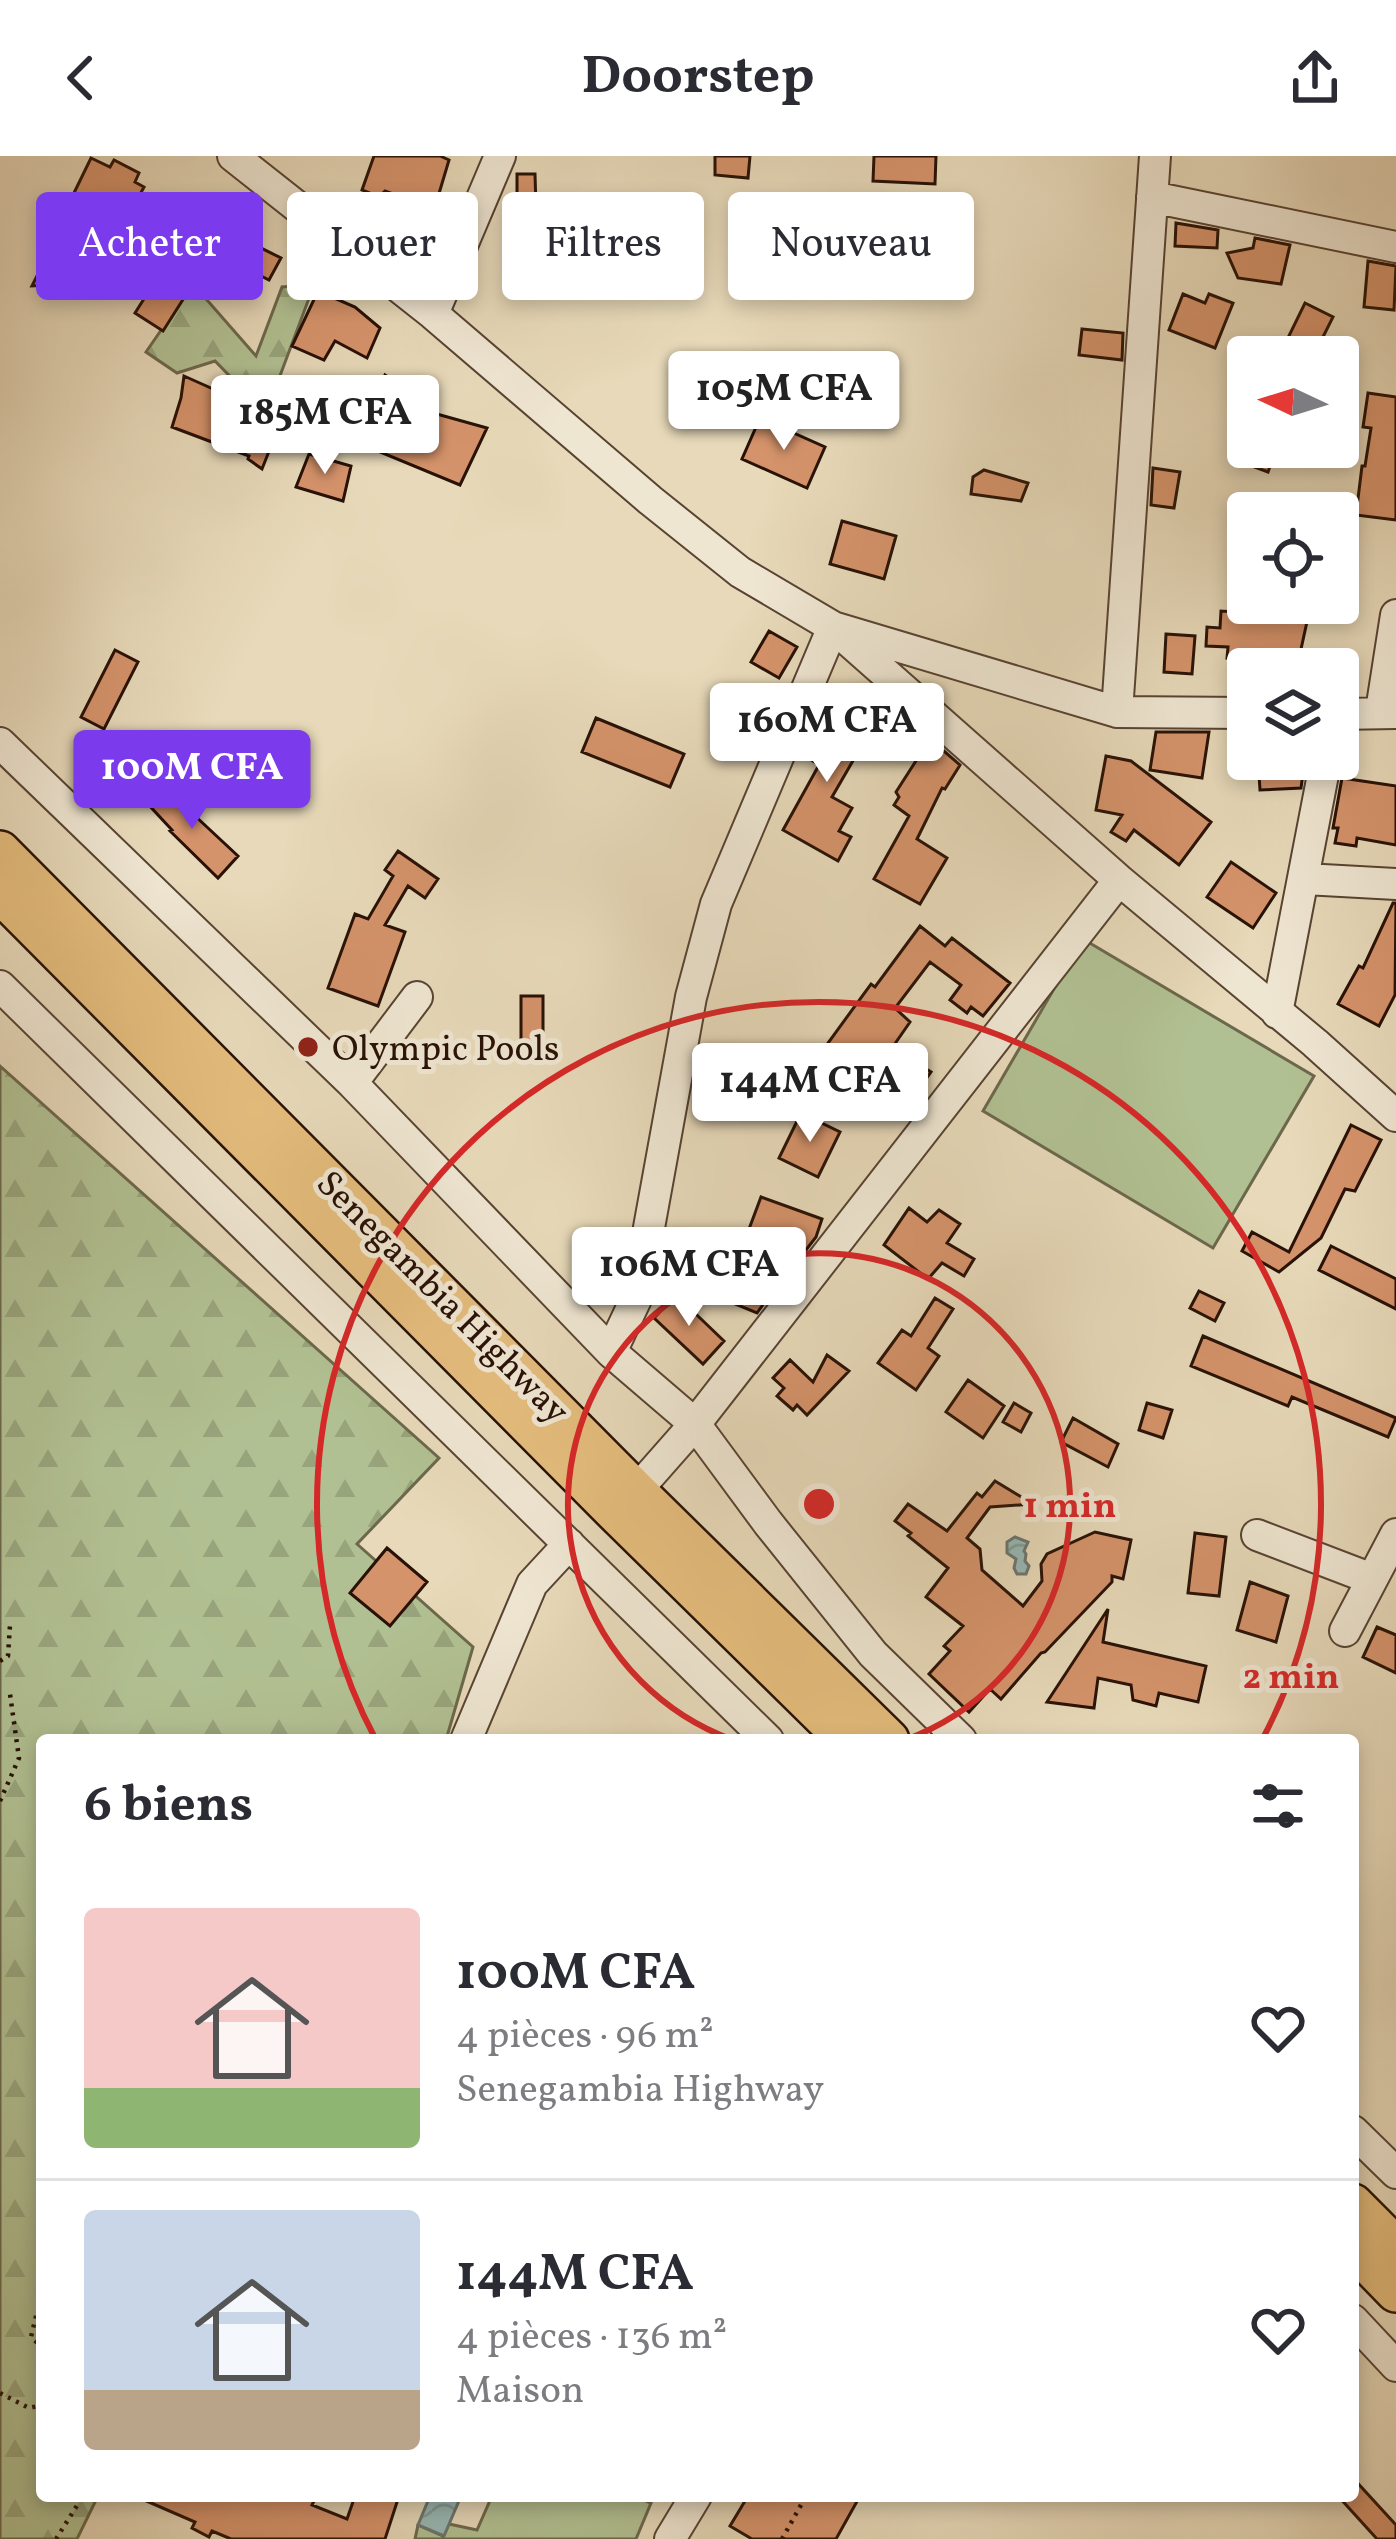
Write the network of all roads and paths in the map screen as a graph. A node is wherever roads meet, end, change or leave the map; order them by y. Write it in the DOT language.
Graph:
graph roads {
  1 [pos="232,156"];
  2 [pos="500,156"];
  3 [pos="1155,156"];
  4 [pos="1152,197"];
  5 [pos="1396,247"];
  6 [pos="433,314"];
  7 [pos="1396,615"];
  8 [pos="833,627"];
  9 [pos="960,667"];
  10 [pos="1117,712"];
  11 [pos="1388,712"];
  12 [pos="1227,713"];
  13 [pos="936,717"];
  14 [pos="0,742"];
  15 [pos="1322,780"];
  16 [pos="0,851"];
  17 [pos="1119,880"];
  18 [pos="1305,880"];
  19 [pos="1396,884"];
  20 [pos="0,893"];
  21 [pos="0,986"];
  22 [pos="417,997"];
  23 [pos="1276,1013"];
  24 [pos="352,1083"];
  25 [pos="1396,1116"];
  26 [pos="611,1352"];
  27 [pos="695,1424"];
  28 [pos="636,1491"];
  29 [pos="1396,1534"];
  30 [pos="1257,1535"];
  31 [pos="569,1544"];
  32 [pos="1372,1579"];
  33 [pos="10,1625"];
  34 [pos="1345,1631"];
  35 [pos="0,1661"];
  36 [pos="10,1694"];
  37 [pos="469,1734"];
  38 [pos="762,1734"];
  39 [pos="841,1734"];
  40 [pos="883,1734"];
  41 [pos="955,1734"];
  42 [pos="0,1801"];
  43 [pos="1359,2135"];
  44 [pos="1391,2158"];
  45 [pos="1359,2210"];
  46 [pos="1396,2246"];
  47 [pos="1359,2254"];
  48 [pos="1396,2292"];
  49 [pos="1359,2326"];
  50 [pos="1396,2366"];
  51 [pos="0,2393"];
  52 [pos="36,2406"];
  53 [pos="79,2502"];
  54 [pos="692,2502"];
  55 [pos="803,2502"];
  56 [pos="56,2539"];
  57 [pos="670,2539"];
  58 [pos="782,2539"];
  1 -- 6 [label="street"];
  2 -- 6 [label="street"];
  3 -- 4 [label="street"];
  4 -- 5 [label="street"];
  4 -- 10 [label="street"];
  6 -- 8 [label="street"];
  7 -- 11 [label="street"];
  8 -- 9 [label="street"];
  8 -- 13 [label="street"];
  8 -- 26 [label="street"];
  9 -- 10 [label="street"];
  9 -- 13 [label="street"];
  10 -- 12 [label="street"];
  13 -- 17 [label="street"];
  14 -- 24 [label="street"];
  15 -- 18 [label="street"];
  16 -- 28 [label="main road, Senegambia Highway"];
  17 -- 23 [label="street"];
  17 -- 27 [label="street"];
  18 -- 19 [label="street"];
  18 -- 23 [label="street"];
  20 -- 39 [label="main road, Senegambia Highway"];
  21 -- 31 [label="street"];
  22 -- 24 [label="street"];
  23 -- 25 [label="street"];
  24 -- 26 [label="street"];
  26 -- 27 [label="street"];
  27 -- 28 [label="street"];
  27 -- 41 [label="street"];
  28 -- 40 [label="main road, Senegambia Highway"];
  29 -- 32 [label="street"];
  30 -- 32 [label="street"];
  31 -- 37 [label="street"];
  31 -- 38 [label="street"];
  32 -- 34 [label="street"];
  33 -- 35 [label="path"];
  36 -- 42 [label="path"];
  43 -- 44 [label="street"];
  45 -- 46 [label="main road"];
  47 -- 48 [label="main road"];
  49 -- 50 [label="street"];
  51 -- 52 [label="path"];
  53 -- 56 [label="path"];
  54 -- 57 [label="street"];
  55 -- 58 [label="path"];
}
